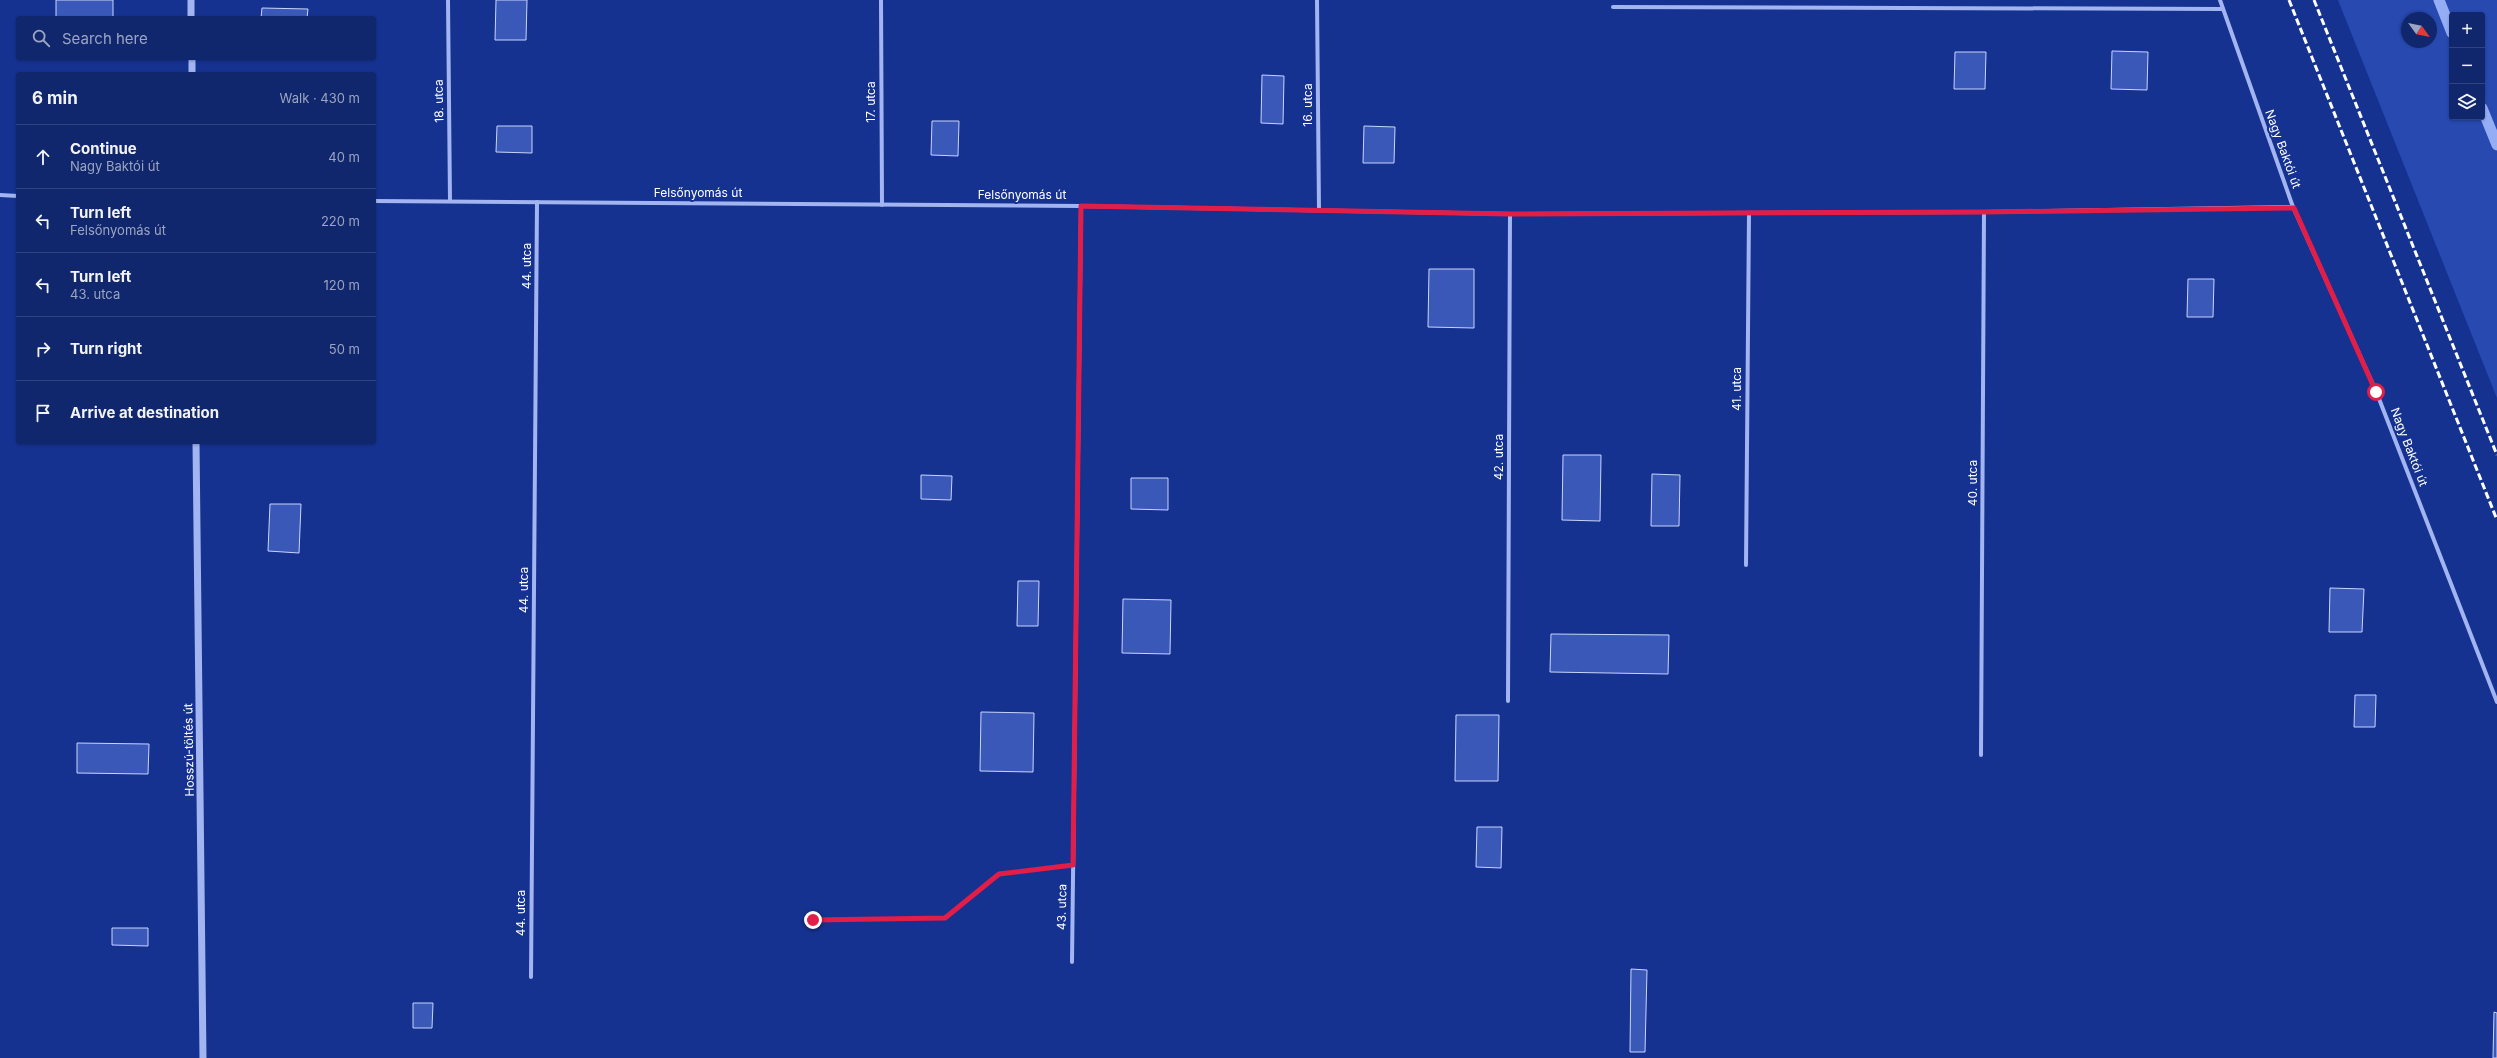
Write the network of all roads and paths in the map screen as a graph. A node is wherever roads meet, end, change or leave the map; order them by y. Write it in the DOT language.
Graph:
graph roads {
  1 [pos="191,0"];
  2 [pos="448,0"];
  3 [pos="881,0"];
  4 [pos="1317,0"];
  5 [pos="2220,0"];
  6 [pos="1612,7"];
  7 [pos="2223,9"];
  8 [pos="191,16"];
  9 [pos="192,60"];
  10 [pos="192,72"];
  11 [pos="0,195"];
  12 [pos="16,196"];
  13 [pos="376,201"];
  14 [pos="450,202"];
  15 [pos="537,202"];
  16 [pos="882,205"];
  17 [pos="1081,206"];
  18 [pos="2294,208"];
  19 [pos="1319,210"];
  20 [pos="1984,212"];
  21 [pos="1749,213"];
  22 [pos="1510,214"];
  23 [pos="196,444"];
  24 [pos="1746,565"];
  25 [pos="1508,701"];
  26 [pos="2497,702"];
  27 [pos="1981,755"];
  28 [pos="1073,865"];
  29 [pos="813,920"];
  30 [pos="1072,962"];
  31 [pos="531,977"];
  32 [pos="203,1058"];
  1 -- 8 [label="street"];
  2 -- 14 [label="street, 18. utca"];
  3 -- 16 [label="street, 17. utca"];
  4 -- 19 [label="street, 16. utca"];
  5 -- 7 [label="street, Nagy Baktói út"];
  6 -- 7 [label="street"];
  7 -- 18 [label="street, Nagy Baktói út"];
  9 -- 10 [label="street"];
  11 -- 12 [label="street"];
  13 -- 14 [label="street, Felsőnyomás út"];
  14 -- 15 [label="street, Felsőnyomás út"];
  15 -- 16 [label="street, Felsőnyomás út"];
  15 -- 31 [label="street, 44. utca"];
  16 -- 17 [label="street, Felsőnyomás út"];
  17 -- 19 [label="street, Felsőnyomás út"];
  17 -- 28 [label="street, 43. utca"];
  18 -- 20 [label="street, Felsőnyomás út"];
  18 -- 26 [label="street, Nagy Baktói út"];
  19 -- 22 [label="street, Felsőnyomás út"];
  20 -- 21 [label="street, Felsőnyomás út"];
  20 -- 27 [label="street, 40. utca"];
  21 -- 22 [label="street, Felsőnyomás út"];
  21 -- 24 [label="street, 41. utca"];
  22 -- 25 [label="street, 42. utca"];
  23 -- 32 [label="street, Hosszú-töltés út"];
  28 -- 29 [label="lane"];
  28 -- 30 [label="street, 43. utca"];
}
